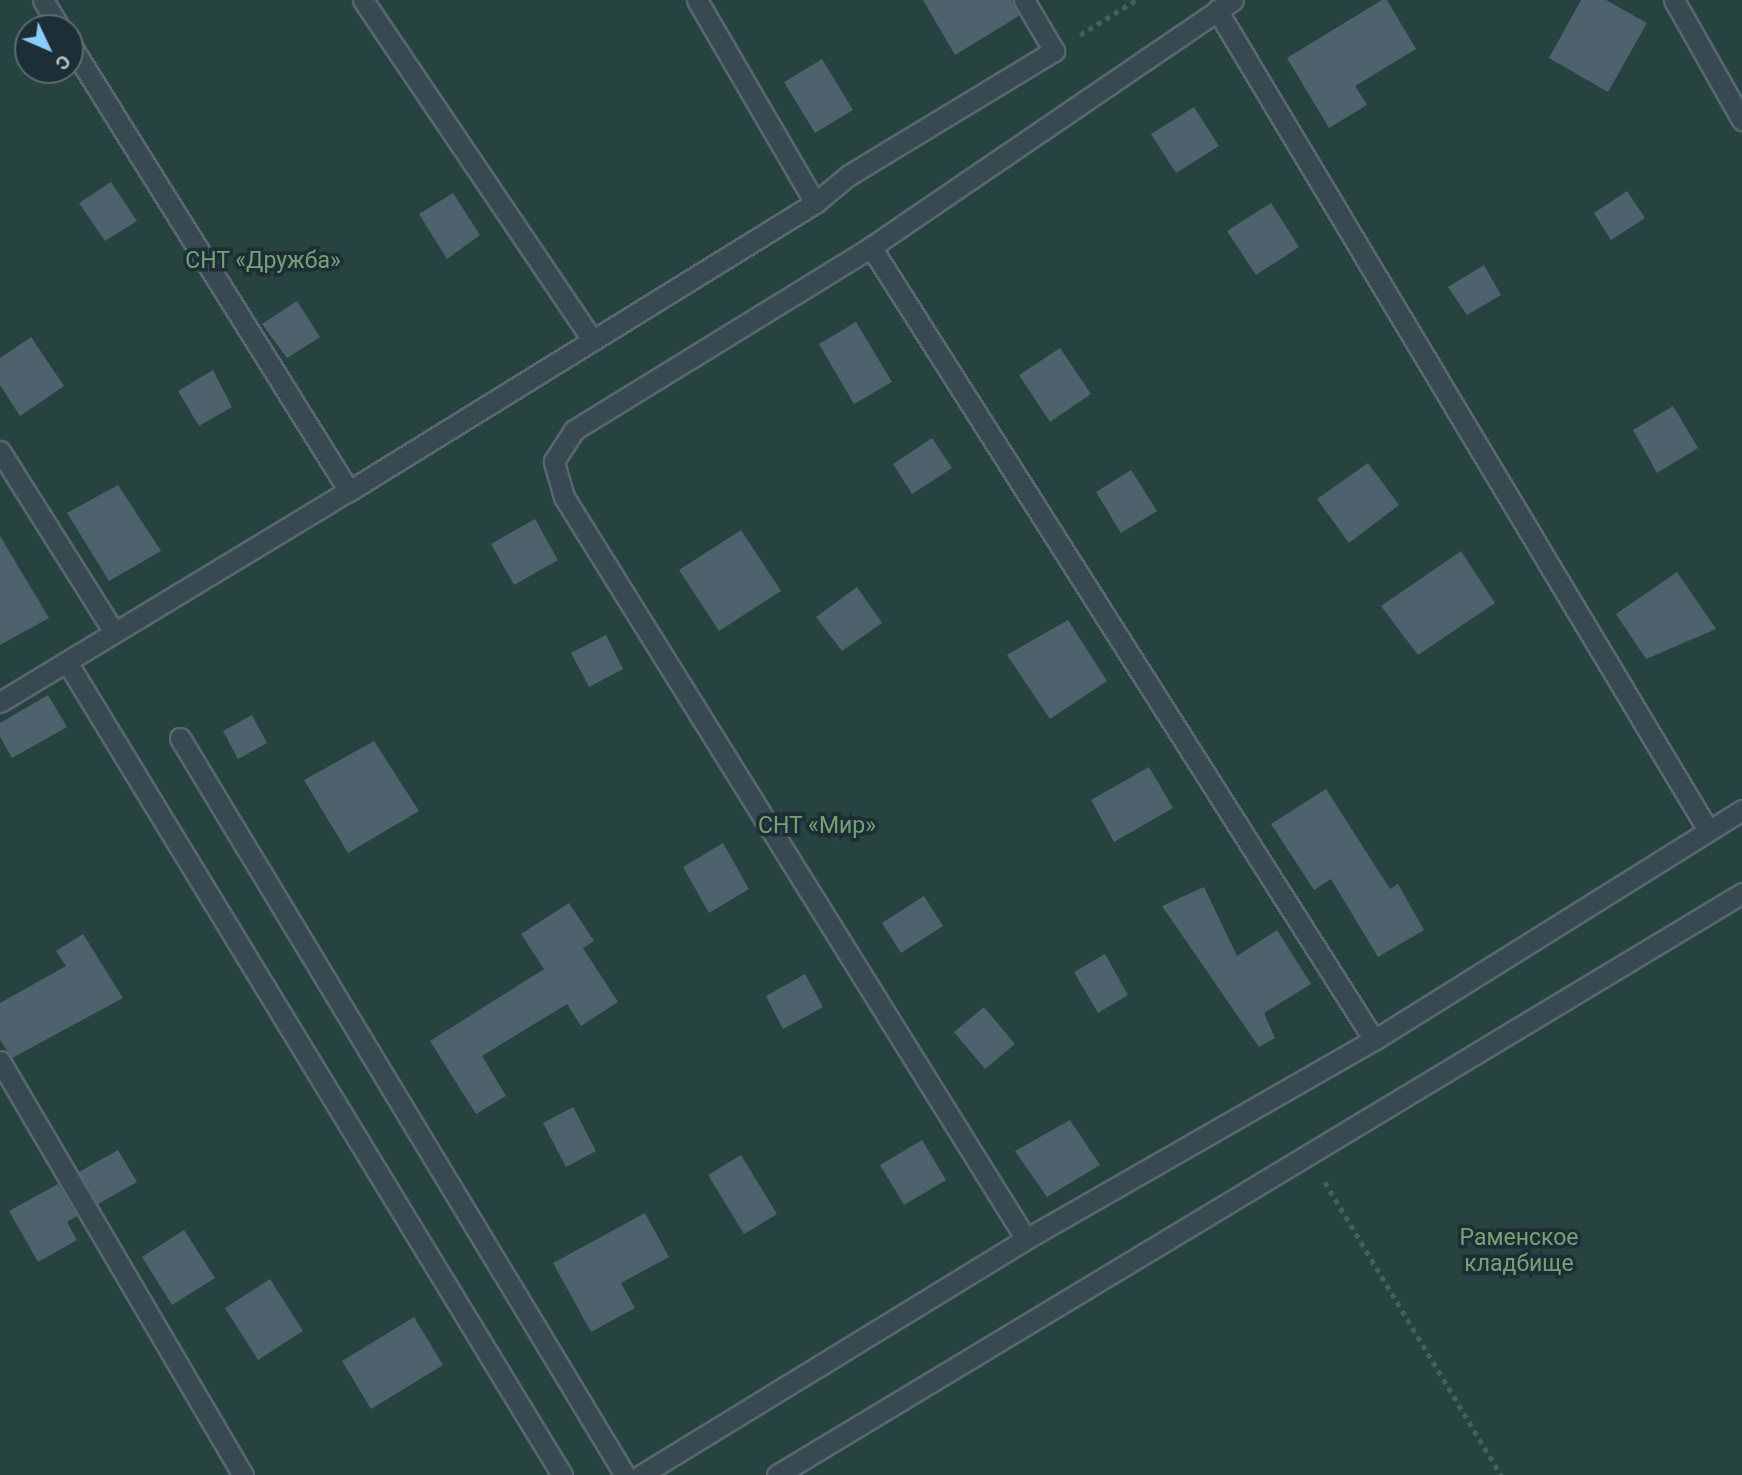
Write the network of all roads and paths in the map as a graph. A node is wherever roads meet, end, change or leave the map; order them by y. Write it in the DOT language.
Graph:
graph roads {
  1 [pos="363,0"];
  2 [pos="697,0"];
  3 [pos="1024,0"];
  4 [pos="1136,0"];
  5 [pos="1674,0"];
  6 [pos="1225,5"];
  7 [pos="1054,51"];
  8 [pos="84,66"];
  9 [pos="1742,120"];
  10 [pos="815,202"];
  11 [pos="871,247"];
  12 [pos="592,339"];
  13 [pos="0,451"];
  14 [pos="349,491"];
  15 [pos="114,632"];
  16 [pos="67,662"];
  17 [pos="0,702"];
  18 [pos="180,738"];
  19 [pos="1742,810"];
  20 [pos="1708,830"];
  21 [pos="1742,893"];
  22 [pos="1374,1040"];
  23 [pos="0,1061"];
  24 [pos="1308,1154"];
  25 [pos="1026,1239"];
  26 [pos="243,1475"];
  27 [pos="562,1475"];
  28 [pos="625,1475"];
  29 [pos="641,1475"];
  30 [pos="777,1475"];
  31 [pos="1501,1475"];
  1 -- 12 [label="lane"];
  2 -- 10 [label="lane"];
  3 -- 7 [label="lane"];
  4 -- 7 [label="path"];
  5 -- 9 [label="lane"];
  6 -- 11 [label="lane"];
  6 -- 20 [label="lane"];
  7 -- 10 [label="lane"];
  8 -- 14 [label="lane"];
  10 -- 12 [label="lane"];
  11 -- 22 [label="lane"];
  11 -- 25 [label="lane"];
  12 -- 14 [label="lane"];
  13 -- 15 [label="lane"];
  14 -- 15 [label="lane"];
  15 -- 16 [label="lane"];
  16 -- 17 [label="lane"];
  16 -- 27 [label="lane"];
  18 -- 28 [label="lane"];
  19 -- 20 [label="lane"];
  20 -- 22 [label="lane"];
  21 -- 24 [label="lane"];
  22 -- 25 [label="lane"];
  23 -- 26 [label="lane"];
  24 -- 30 [label="lane"];
  24 -- 31 [label="path"];
  25 -- 29 [label="lane"];
}
